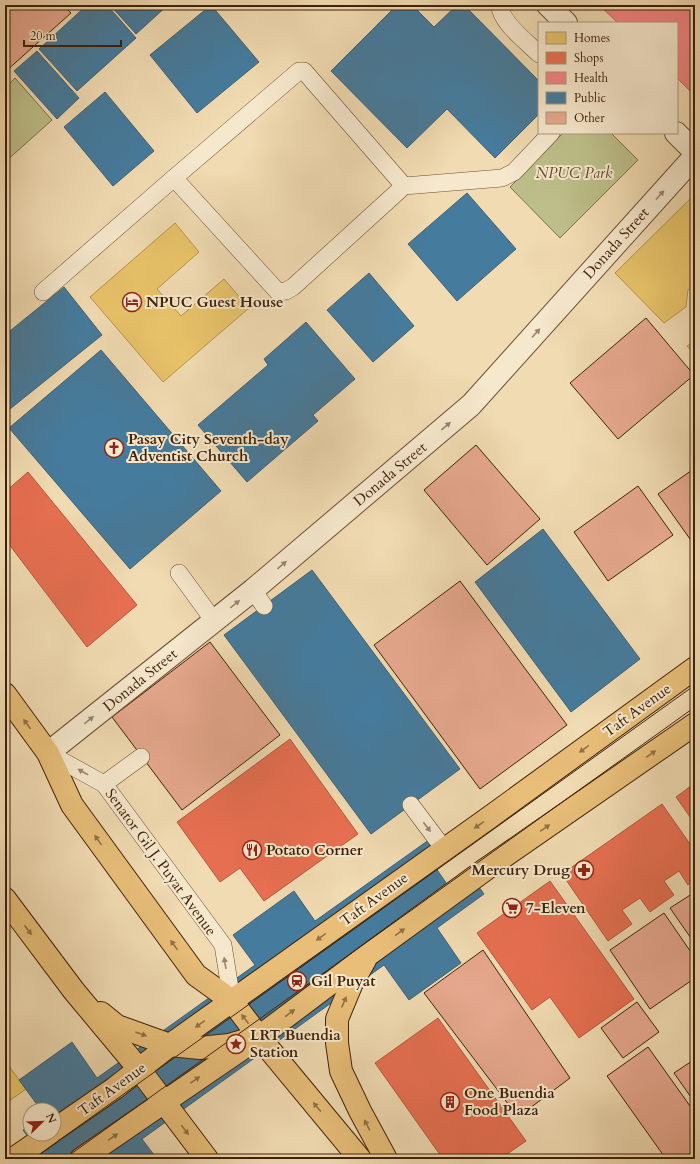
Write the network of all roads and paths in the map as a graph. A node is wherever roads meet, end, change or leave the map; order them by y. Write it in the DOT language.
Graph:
graph roads {
  1 [pos="500,5"];
  2 [pos="548,5"];
  3 [pos="565,22"];
  4 [pos="538,53"];
  5 [pos="550,134"];
  6 [pos="677,134"];
  7 [pos="695,152"];
  8 [pos="695,156"];
  9 [pos="174,178"];
  10 [pos="404,186"];
  11 [pos="43,292"];
  12 [pos="179,572"];
  13 [pos="214,621"];
  14 [pos="695,668"];
  15 [pos="5,694"];
  16 [pos="695,724"];
  17 [pos="48,753"];
  18 [pos="141,757"];
  19 [pos="104,784"];
  20 [pos="411,805"];
  21 [pos="444,849"];
  22 [pos="5,899"];
  23 [pos="368,955"];
  24 [pos="74,990"];
  25 [pos="232,1001"];
  26 [pos="258,1037"];
  27 [pos="170,1045"];
  28 [pos="139,1070"];
  29 [pos="164,1102"];
  30 [pos="62,1124"];
  31 [pos="37,1142"];
  32 [pos="13,1159"];
  33 [pos="81,1159"];
  34 [pos="207,1159"];
  35 [pos="360,1159"];
  36 [pos="386,1159"];
  1 -- 4 [label="lane"];
  2 -- 3 [label="street"];
  5 -- 10 [label="lane"];
  6 -- 7 [label="street"];
  13 -- 8 [label="street, Donada Street, one-way"];
  9 -- 10 [label="lane"];
  9 -- 10 [label="lane"];
  9 -- 11 [label="lane"];
  12 -- 13 [label="lane"];
  17 -- 13 [label="street, Donada Street, one-way"];
  14 -- 21 [label="main road, Taft Avenue, one-way"];
  17 -- 15 [label="main road, Senator Gil J. Puyat Avenue, one-way"];
  23 -- 16 [label="main road, one-way"];
  19 -- 17 [label="lane, Senator Gil J. Puyat Avenue, one-way"];
  25 -- 17 [label="main road, Senator Gil J. Puyat Avenue, one-way"];
  18 -- 19 [label="lane"];
  25 -- 19 [label="lane, Senator Gil J. Puyat Avenue, one-way"];
  20 -- 21 [label="lane, one-way"];
  21 -- 25 [label="main road, Taft Avenue, one-way"];
  22 -- 24 [label="main road, one-way"];
  26 -- 23 [label="main road, one-way"];
  36 -- 23 [label="main road, one-way"];
  24 -- 27 [label="main road, one-way"];
  24 -- 28 [label="main road"];
  26 -- 25 [label="main road, Senator Gil J. Puyat Avenue, one-way"];
  25 -- 27 [label="main road, Taft Avenue, one-way"];
  26 -- 27 [label="main road"];
  29 -- 26 [label="main road, one-way"];
  35 -- 26 [label="main road, Senator Gil J. Puyat Avenue, one-way"];
  27 -- 28 [label="main road, Taft Avenue"];
  28 -- 29 [label="main road"];
  28 -- 30 [label="main road, Taft Avenue"];
  33 -- 29 [label="main road, one-way"];
  29 -- 34 [label="main road, one-way"];
  31 -- 32 [label="main road"];
}
